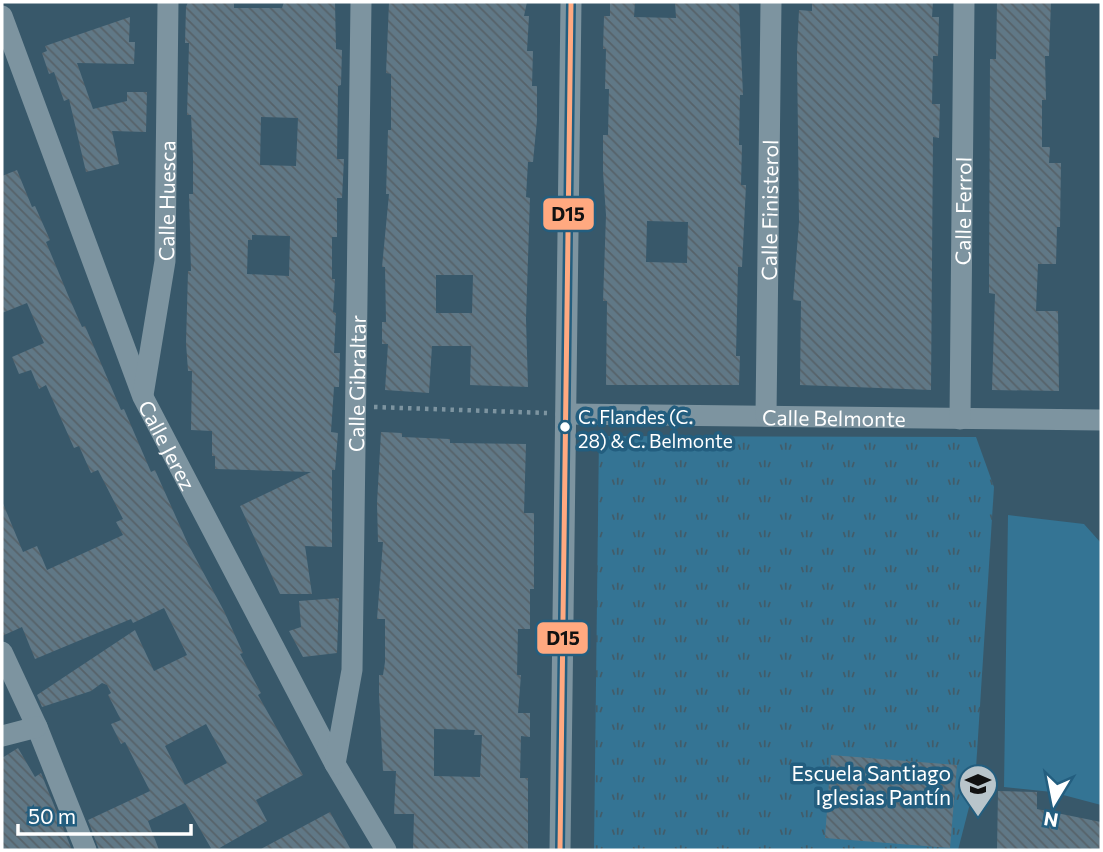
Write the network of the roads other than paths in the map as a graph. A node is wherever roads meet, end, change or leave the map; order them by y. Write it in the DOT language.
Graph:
graph roads {
  1 [pos="169,2"];
  2 [pos="361,2"];
  3 [pos="571,2"];
  4 [pos="771,2"];
  5 [pos="964,2"];
  6 [pos="2,16"];
  7 [pos="143,397"];
  8 [pos="566,414"];
  9 [pos="766,416"];
  10 [pos="960,419"];
  11 [pos="1101,420"];
  12 [pos="2,652"];
  13 [pos="37,727"];
  14 [pos="2,736"];
  15 [pos="335,764"];
  16 [pos="86,850"];
  17 [pos="386,850"];
  18 [pos="560,850"];
  1 -- 7 [label="street, Calle Huesca"];
  2 -- 15 [label="street, Calle Gibraltar"];
  3 -- 8 [label="street"];
  4 -- 9 [label="street, Calle Finisterol"];
  5 -- 10 [label="street, Calle Ferrol"];
  6 -- 7 [label="street, Calle Jerez"];
  7 -- 15 [label="street, Calle Jerez"];
  8 -- 9 [label="street, Calle Belmonte"];
  8 -- 18 [label="street"];
  9 -- 10 [label="street, Calle Belmonte"];
  10 -- 11 [label="street, Calle Belmonte"];
  12 -- 13 [label="street"];
  13 -- 14 [label="street"];
  13 -- 16 [label="street"];
  15 -- 17 [label="street, Calle Jerez"];
}
